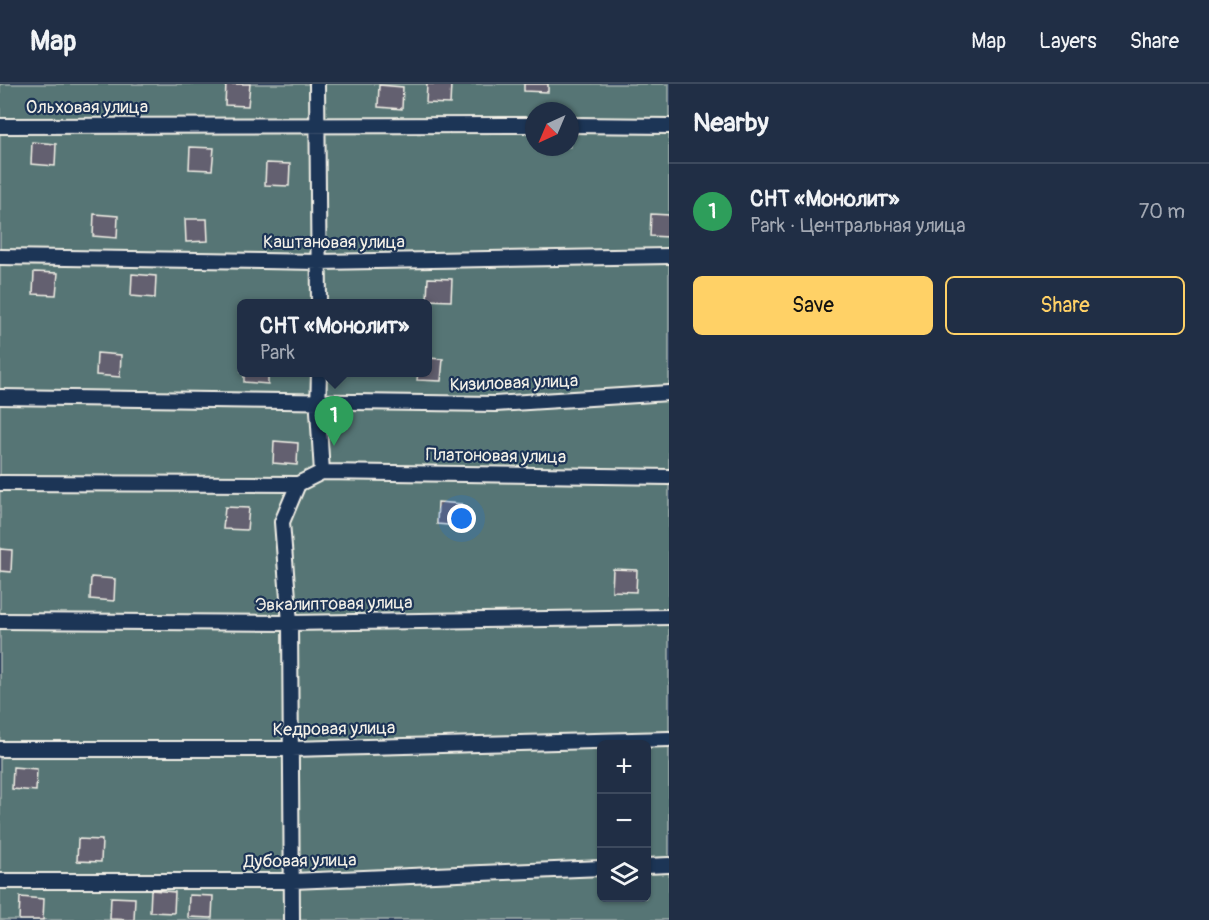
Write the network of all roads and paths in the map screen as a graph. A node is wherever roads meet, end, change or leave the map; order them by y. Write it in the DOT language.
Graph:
graph roads {
  1 [pos="317,84"];
  2 [pos="318,124"];
  3 [pos="525,125"];
  4 [pos="579,125"];
  5 [pos="0,126"];
  6 [pos="669,126"];
  7 [pos="669,256"];
  8 [pos="0,257"];
  9 [pos="319,262"];
  10 [pos="319,299"];
  11 [pos="319,377"];
  12 [pos="669,393"];
  13 [pos="0,397"];
  14 [pos="319,401"];
  15 [pos="322,472"];
  16 [pos="669,477"];
  17 [pos="0,483"];
  18 [pos="298,484"];
  19 [pos="669,617"];
  20 [pos="0,621"];
  21 [pos="290,623"];
  22 [pos="669,739"];
  23 [pos="0,749"];
  24 [pos="292,749"];
  25 [pos="669,865"];
  26 [pos="651,866"];
  27 [pos="597,868"];
  28 [pos="0,881"];
  29 [pos="293,881"];
  30 [pos="292,920"];
  1 -- 2 [label="street"];
  2 -- 3 [label="street, Ольховая улица"];
  2 -- 5 [label="street, Ольховая улица"];
  2 -- 9 [label="street"];
  4 -- 6 [label="street"];
  7 -- 9 [label="street, Каштановая улица"];
  8 -- 9 [label="street, Каштановая улица"];
  9 -- 10 [label="street"];
  11 -- 14 [label="street"];
  12 -- 14 [label="street, Кизиловая улица"];
  13 -- 14 [label="street, Кизиловая улица"];
  14 -- 15 [label="street"];
  15 -- 16 [label="street, Платоновая улица"];
  15 -- 18 [label="street"];
  17 -- 18 [label="street"];
  18 -- 21 [label="street"];
  19 -- 21 [label="street, Эвкалиптовая улица"];
  20 -- 21 [label="street, Эвкалиптовая улица"];
  21 -- 24 [label="street"];
  22 -- 24 [label="street, Кедровая улица"];
  23 -- 24 [label="street, Кедровая улица"];
  24 -- 29 [label="street"];
  25 -- 26 [label="street"];
  27 -- 29 [label="street, Дубовая улица"];
  28 -- 29 [label="street, Дубовая улица"];
  29 -- 30 [label="street"];
}
